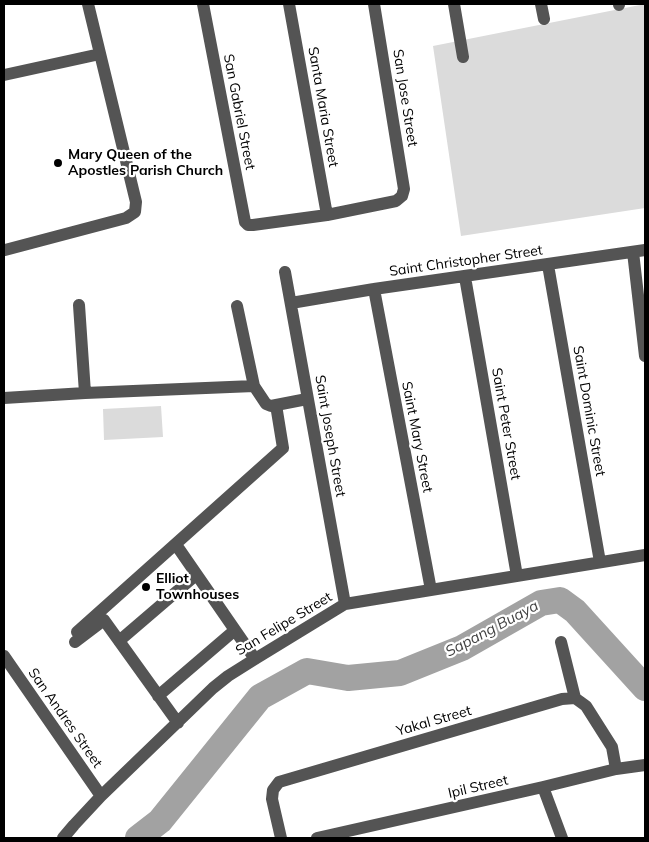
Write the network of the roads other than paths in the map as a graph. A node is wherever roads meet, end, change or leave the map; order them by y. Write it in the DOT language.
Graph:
graph roads {
  1 [pos="88,4"];
  2 [pos="203,4"];
  3 [pos="289,4"];
  4 [pos="374,4"];
  5 [pos="454,4"];
  6 [pos="541,4"];
  7 [pos="544,19"];
  8 [pos="100,54"];
  9 [pos="463,57"];
  10 [pos="4,75"];
  11 [pos="327,215"];
  12 [pos="4,250"];
  13 [pos="639,251"];
  14 [pos="548,265"];
  15 [pos="285,272"];
  16 [pos="465,277"];
  17 [pos="374,289"];
  18 [pos="291,303"];
  19 [pos="79,305"];
  20 [pos="237,306"];
  21 [pos="645,356"];
  22 [pos="254,386"];
  23 [pos="86,393"];
  24 [pos="4,398"];
  25 [pos="307,399"];
  26 [pos="276,405"];
  27 [pos="179,549"];
  28 [pos="645,555"];
  29 [pos="600,562"];
  30 [pos="196,575"];
  31 [pos="517,576"];
  32 [pos="431,590"];
  33 [pos="345,604"];
  34 [pos="235,630"];
  35 [pos="119,641"];
  36 [pos="561,642"];
  37 [pos="4,656"];
  38 [pos="255,659"];
  39 [pos="158,696"];
  40 [pos="575,698"];
  41 [pos="178,723"];
  42 [pos="645,765"];
  43 [pos="616,769"];
  44 [pos="543,787"];
  45 [pos="101,796"];
  46 [pos="63,838"];
  47 [pos="281,838"];
  48 [pos="317,838"];
  49 [pos="562,838"];
  1 -- 8 [label="street"];
  2 -- 11 [label="street, San Gabriel Street"];
  3 -- 11 [label="street, Santa Maria Street"];
  4 -- 11 [label="street, San Jose Street"];
  5 -- 9 [label="street"];
  6 -- 7 [label="street"];
  8 -- 10 [label="street"];
  8 -- 12 [label="street"];
  13 -- 14 [label="street, Saint Christopher Street"];
  13 -- 21 [label="street"];
  14 -- 16 [label="street, Saint Christopher Street"];
  14 -- 29 [label="street, Saint Dominic Street"];
  15 -- 18 [label="street, Saint Joseph Street"];
  16 -- 17 [label="street, Saint Christopher Street"];
  16 -- 31 [label="street, Saint Peter Street"];
  17 -- 18 [label="street, Saint Christopher Street"];
  17 -- 32 [label="street, Saint Mary Street"];
  18 -- 25 [label="street, Saint Joseph Street"];
  19 -- 23 [label="street"];
  20 -- 22 [label="street"];
  22 -- 23 [label="street"];
  22 -- 26 [label="street"];
  23 -- 24 [label="street"];
  25 -- 26 [label="street"];
  25 -- 33 [label="street, Saint Joseph Street"];
  26 -- 35 [label="street"];
  27 -- 30 [label="street"];
  28 -- 29 [label="street, San Felipe Street"];
  29 -- 31 [label="street, San Felipe Street"];
  30 -- 34 [label="street"];
  30 -- 35 [label="street"];
  31 -- 32 [label="street, San Felipe Street"];
  32 -- 33 [label="street, San Felipe Street"];
  33 -- 38 [label="street, San Felipe Street"];
  34 -- 38 [label="street"];
  34 -- 39 [label="street"];
  35 -- 39 [label="street"];
  36 -- 40 [label="street"];
  37 -- 45 [label="street, San Andres Street"];
  38 -- 41 [label="street, San Felipe Street"];
  39 -- 41 [label="street"];
  40 -- 43 [label="street"];
  40 -- 47 [label="street, Yakal Street"];
  41 -- 45 [label="street, San Felipe Street"];
  42 -- 43 [label="street, Ipil Street"];
  43 -- 44 [label="street, Ipil Street"];
  44 -- 48 [label="street, Ipil Street"];
  44 -- 49 [label="street"];
  45 -- 46 [label="street, San Felipe Street"];
}
